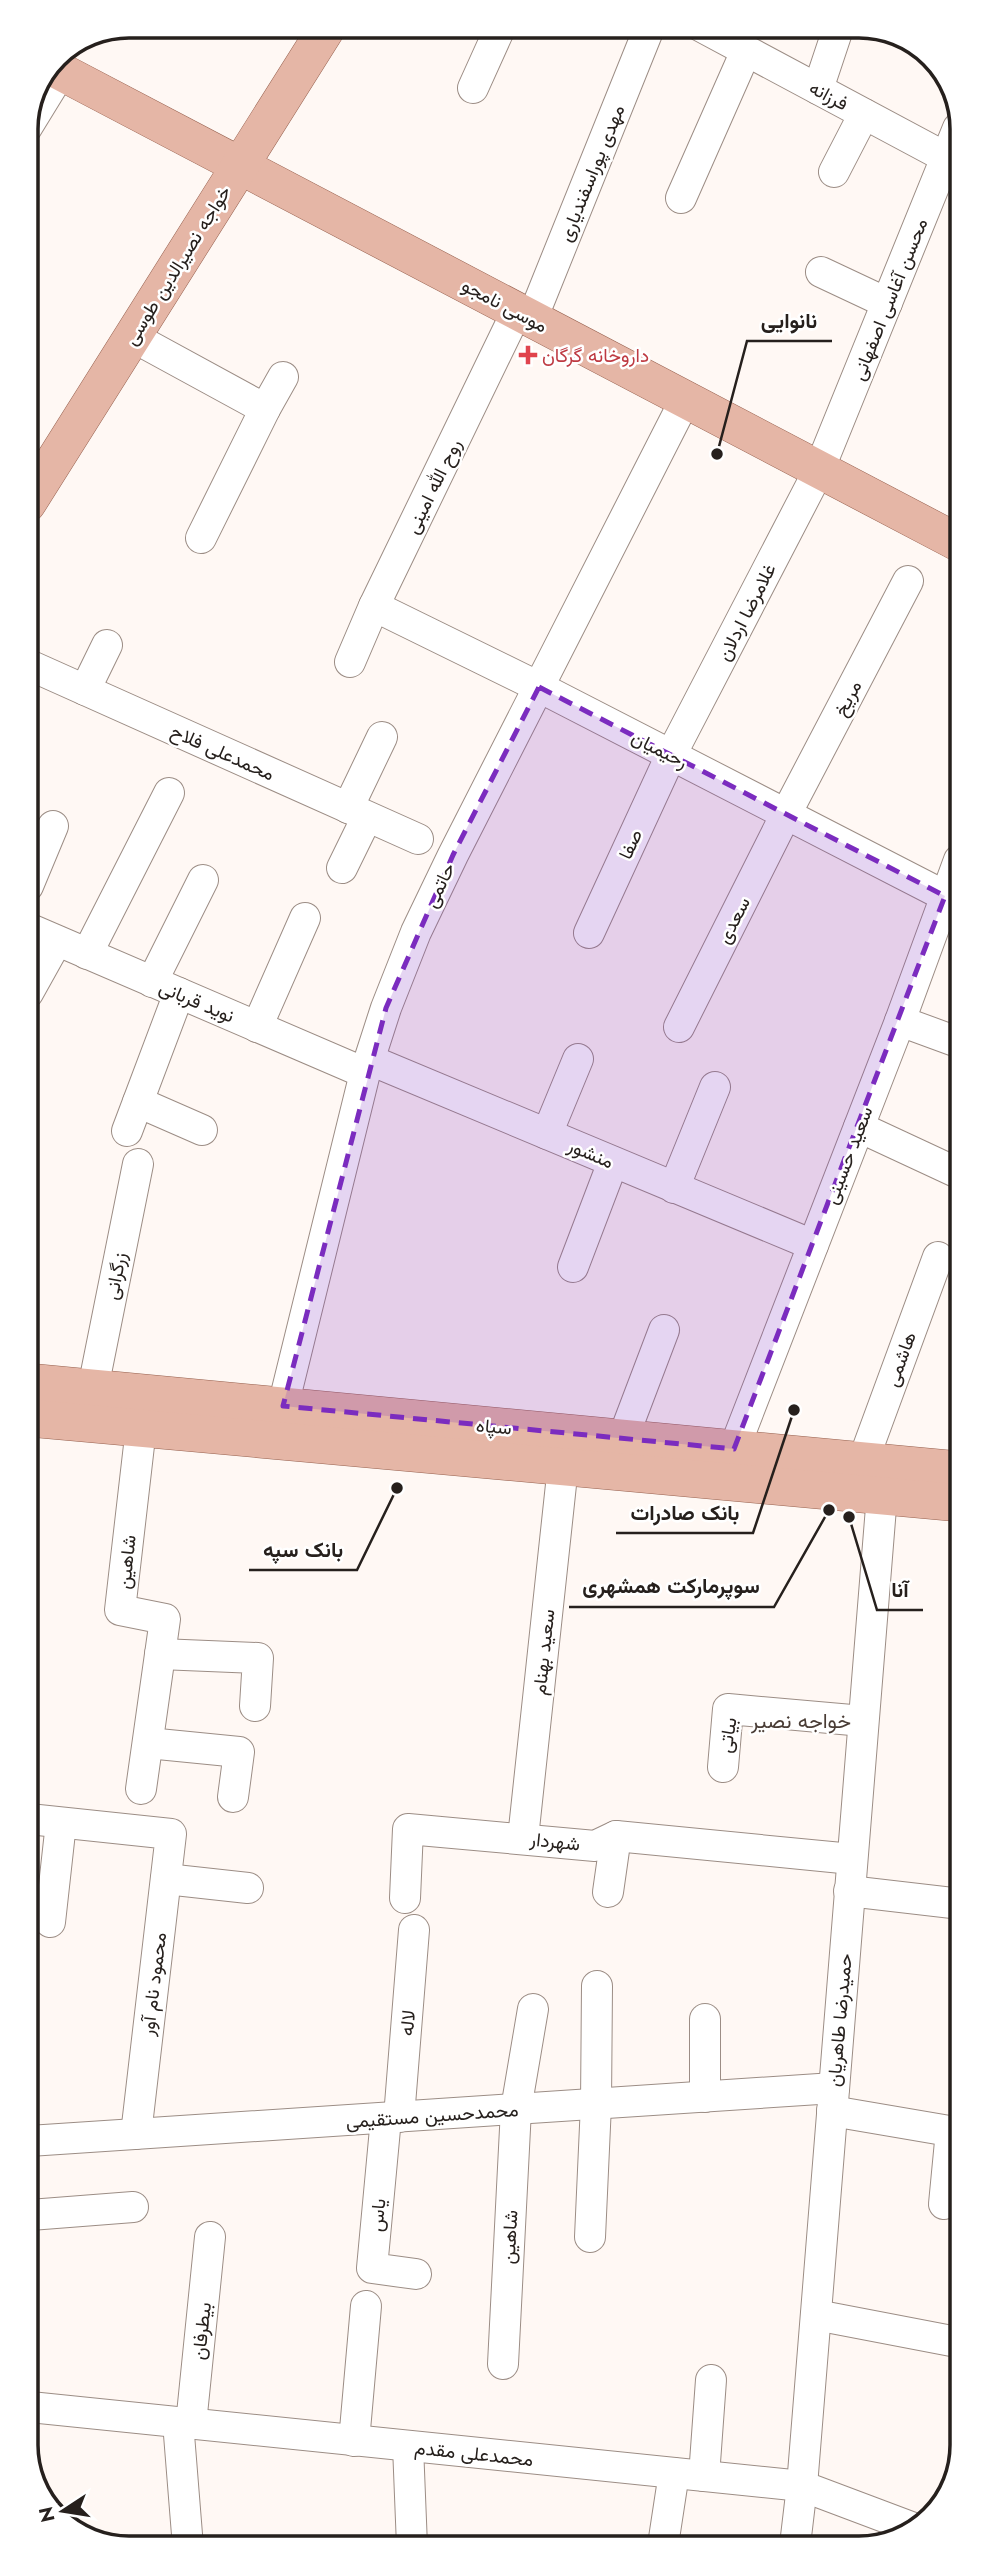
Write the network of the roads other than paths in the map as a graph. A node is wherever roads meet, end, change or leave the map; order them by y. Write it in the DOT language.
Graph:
graph roads {
  1 [pos="320,38"];
  2 [pos="495,38"];
  3 [pos="645,39"];
  4 [pos="723,39"];
  5 [pos="835,39"];
  6 [pos="746,51"];
  7 [pos="59,72"];
  8 [pos="473,88"];
  9 [pos="818,89"];
  10 [pos="864,114"];
  11 [pos="950,159"];
  12 [pos="950,164"];
  13 [pos="240,166"];
  14 [pos="834,172"];
  15 [pos="681,198"];
  16 [pos="821,272"];
  17 [pos="887,303"];
  18 [pos="525,315"];
  19 [pos="133,337"];
  20 [pos="283,377"];
  21 [pos="685,400"];
  22 [pos="265,409"];
  23 [pos="820,470"];
  24 [pos="39,486"];
  25 [pos="201,538"];
  26 [pos="950,538"];
  27 [pos="908,582"];
  28 [pos="374,606"];
  29 [pos="107,645"];
  30 [pos="350,662"];
  31 [pos="39,669"];
  32 [pos="539,687"];
  33 [pos="85,690"];
  34 [pos="382,737"];
  35 [pos="671,755"];
  36 [pos="169,793"];
  37 [pos="358,812"];
  38 [pos="786,814"];
  39 [pos="53,826"];
  40 [pos="418,839"];
  41 [pos="39,860"];
  42 [pos="342,868"];
  43 [pos="203,880"];
  44 [pos="950,883"];
  45 [pos="945,896"];
  46 [pos="305,918"];
  47 [pos="39,933"];
  48 [pos="589,933"];
  49 [pos="57,941"];
  50 [pos="87,954"];
  51 [pos="39,974"];
  52 [pos="165,987"];
  53 [pos="900,1021"];
  54 [pos="257,1027"];
  55 [pos="679,1027"];
  56 [pos="950,1039"];
  57 [pos="578,1059"];
  58 [pos="368,1067"];
  59 [pos="715,1087"];
  60 [pos="138,1102"];
  61 [pos="859,1128"];
  62 [pos="202,1130"];
  63 [pos="127,1131"];
  64 [pos="547,1134"];
  65 [pos="613,1162"];
  66 [pos="138,1164"];
  67 [pos="950,1169"];
  68 [pos="674,1188"];
  69 [pos="813,1245"];
  70 [pos="938,1257"];
  71 [pos="573,1267"];
  72 [pos="664,1330"];
  73 [pos="38,1383"];
  74 [pos="93,1388"];
  75 [pos="284,1406"];
  76 [pos="38,1419"];
  77 [pos="141,1428"];
  78 [pos="623,1438"];
  79 [pos="734,1449"];
  80 [pos="863,1461"];
  81 [pos="563,1466"];
  82 [pos="950,1470"];
  83 [pos="882,1496"];
  84 [pos="950,1502"];
  85 [pos="160,1654"];
  86 [pos="255,1706"];
  87 [pos="863,1721"];
  88 [pos="148,1743"];
  89 [pos="723,1767"];
  90 [pos="141,1789"];
  91 [pos="233,1797"];
  92 [pos="38,1820"];
  93 [pos="61,1823"];
  94 [pos="616,1836"];
  95 [pos="523,1838"];
  96 [pos="852,1859"];
  97 [pos="166,1879"];
  98 [pos="248,1888"];
  99 [pos="849,1891"];
  100 [pos="608,1892"];
  101 [pos="405,1898"];
  102 [pos="950,1903"];
  103 [pos="50,1922"];
  104 [pos="414,1930"];
  105 [pos="597,1986"];
  106 [pos="533,2009"];
  107 [pos="705,2019"];
  108 [pos="705,2097"];
  109 [pos="833,2100"];
  110 [pos="596,2104"];
  111 [pos="516,2109"];
  112 [pos="392,2117"];
  113 [pos="950,2130"];
  114 [pos="136,2134"];
  115 [pos="38,2140"];
  116 [pos="950,2168"];
  117 [pos="944,2204"];
  118 [pos="133,2207"];
  119 [pos="38,2214"];
  120 [pos="210,2237"];
  121 [pos="590,2237"];
  122 [pos="416,2274"];
  123 [pos="366,2306"];
  124 [pos="816,2315"];
  125 [pos="950,2341"];
  126 [pos="503,2364"];
  127 [pos="711,2380"];
  128 [pos="38,2408"];
  129 [pos="185,2423"];
  130 [pos="354,2441"];
  131 [pos="408,2446"];
  132 [pos="674,2473"];
  133 [pos="704,2476"];
  134 [pos="802,2486"];
  135 [pos="903,2524"];
  136 [pos="188,2535"];
  137 [pos="412,2535"];
  138 [pos="664,2536"];
  139 [pos="796,2536"];
  1 -- 13 [label="main road, خواجه نصیرالدین طوسی"];
  2 -- 8 [label="street"];
  3 -- 18 [label="street, مهدی پوراسفندیاری"];
  4 -- 6 [label="street, فرزانه"];
  5 -- 9 [label="street"];
  6 -- 9 [label="street, فرزانه"];
  6 -- 15 [label="street"];
  7 -- 13 [label="main road, موسی نامجو"];
  9 -- 10 [label="street, فرزانه"];
  10 -- 11 [label="street, فرزانه"];
  10 -- 14 [label="street"];
  12 -- 17 [label="street, محسن آغاسی اصفهانی"];
  13 -- 18 [label="main road, موسی نامجو"];
  13 -- 19 [label="main road, خواجه نصیرالدین طوسی"];
  16 -- 17 [label="street"];
  17 -- 23 [label="street, محسن آغاسی اصفهانی"];
  18 -- 21 [label="main road, موسی نامجو"];
  18 -- 28 [label="street, روح الله امینی"];
  19 -- 22 [label="street"];
  19 -- 24 [label="main road, خواجه نصیرالدین طوسی"];
  20 -- 22 [label="street"];
  21 -- 23 [label="main road, موسی نامجو"];
  21 -- 32 [label="street, حاتمی"];
  22 -- 25 [label="street"];
  23 -- 26 [label="main road, موسی نامجو"];
  23 -- 35 [label="street, غلامرضا اردلان"];
  27 -- 38 [label="street, مریخ"];
  28 -- 30 [label="street, روح الله امینی"];
  28 -- 32 [label="street, رحیمیان"];
  29 -- 33 [label="street"];
  31 -- 33 [label="street, محمدعلی فلاح"];
  32 -- 35 [label="street, رحیمیان"];
  32 -- 58 [label="street, حاتمی"];
  33 -- 37 [label="street, محمدعلی فلاح"];
  34 -- 37 [label="street"];
  35 -- 38 [label="street, رحیمیان"];
  35 -- 48 [label="street, صفا"];
  36 -- 50 [label="street"];
  37 -- 40 [label="street, محمدعلی فلاح"];
  37 -- 42 [label="street"];
  38 -- 45 [label="street, رحیمیان"];
  38 -- 55 [label="street, سعدی"];
  39 -- 41 [label="street"];
  43 -- 52 [label="street"];
  44 -- 45 [label="street, سعید حسینی"];
  45 -- 53 [label="street, سعید حسینی"];
  46 -- 54 [label="street"];
  47 -- 49 [label="street, نوید قربانی"];
  49 -- 50 [label="street, نوید قربانی"];
  49 -- 51 [label="street"];
  50 -- 52 [label="street, نوید قربانی"];
  52 -- 54 [label="street, نوید قربانی"];
  52 -- 60 [label="street"];
  53 -- 56 [label="street"];
  53 -- 61 [label="street, سعید حسینی"];
  54 -- 58 [label="street, نوید قربانی"];
  57 -- 64 [label="street"];
  58 -- 64 [label="street, منشور"];
  58 -- 75 [label="street, حاتمی"];
  59 -- 68 [label="street"];
  60 -- 62 [label="street"];
  60 -- 63 [label="street"];
  61 -- 67 [label="street"];
  61 -- 69 [label="street, سعید حسینی"];
  64 -- 65 [label="street, منشور"];
  65 -- 68 [label="street, منشور"];
  65 -- 71 [label="street"];
  66 -- 74 [label="street, زرگرانی"];
  68 -- 69 [label="street, منشور"];
  69 -- 79 [label="street, سعید حسینی"];
  70 -- 80 [label="street, هاشمی"];
  72 -- 78 [label="street"];
  73 -- 74 [label="main road, سپاه"];
  74 -- 75 [label="main road, سپاه"];
  75 -- 78 [label="main road, سپاه"];
  76 -- 77 [label="main road, سپاه"];
  77 -- 81 [label="main road, سپاه"];
  77 -- 85 [label="street, شاهین"];
  78 -- 79 [label="main road, سپاه"];
  79 -- 80 [label="main road, سپاه"];
  80 -- 82 [label="main road, سپاه"];
  81 -- 83 [label="main road, سپاه"];
  81 -- 95 [label="street, سعید بهنام"];
  83 -- 84 [label="main road, سپاه"];
  83 -- 87 [label="street, حمیدرضا طاهریان"];
  85 -- 86 [label="street"];
  85 -- 88 [label="street, شاهین"];
  87 -- 89 [label="street, بیاتی"];
  87 -- 96 [label="street, حمیدرضا طاهریان"];
  88 -- 90 [label="street, شاهین"];
  88 -- 91 [label="street"];
  92 -- 93 [label="street"];
  93 -- 97 [label="street, محمود نام آور"];
  93 -- 103 [label="street"];
  94 -- 95 [label="street, شهردار"];
  94 -- 96 [label="street, شهردار"];
  94 -- 100 [label="street"];
  95 -- 101 [label="street, شهردار"];
  96 -- 99 [label="street, حمیدرضا طاهریان"];
  97 -- 98 [label="street"];
  97 -- 114 [label="street, محمود نام آور"];
  99 -- 102 [label="street"];
  99 -- 109 [label="street, حمیدرضا طاهریان"];
  104 -- 112 [label="street, لاله"];
  105 -- 110 [label="street"];
  106 -- 111 [label="street, شاهین"];
  107 -- 108 [label="street"];
  108 -- 109 [label="street, محمدحسین مستقیمی"];
  108 -- 110 [label="street, محمدحسین مستقیمی"];
  109 -- 113 [label="street, محمدحسین مستقیمی"];
  109 -- 124 [label="street, حمیدرضا طاهریان"];
  110 -- 111 [label="street, محمدحسین مستقیمی"];
  110 -- 121 [label="street"];
  111 -- 112 [label="street, محمدحسین مستقیمی"];
  111 -- 126 [label="street, شاهین"];
  112 -- 114 [label="street, محمدحسین مستقیمی"];
  112 -- 122 [label="street, یاس"];
  114 -- 115 [label="street, محمدحسین مستقیمی"];
  116 -- 117 [label="street"];
  118 -- 119 [label="street"];
  120 -- 129 [label="street, بیطرفان"];
  123 -- 130 [label="street"];
  124 -- 125 [label="street"];
  124 -- 134 [label="street, حمیدرضا طاهریان"];
  127 -- 133 [label="street"];
  128 -- 129 [label="street, محمدعلی مقدم"];
  129 -- 130 [label="street, محمدعلی مقدم"];
  129 -- 136 [label="street"];
  130 -- 131 [label="street, محمدعلی مقدم"];
  131 -- 132 [label="street, محمدعلی مقدم"];
  131 -- 137 [label="street"];
  132 -- 133 [label="street, محمدعلی مقدم"];
  132 -- 138 [label="street"];
  133 -- 134 [label="street, محمدعلی مقدم"];
  134 -- 135 [label="street, محمدعلی مقدم"];
  134 -- 139 [label="street, حمیدرضا طاهریان"];
}
